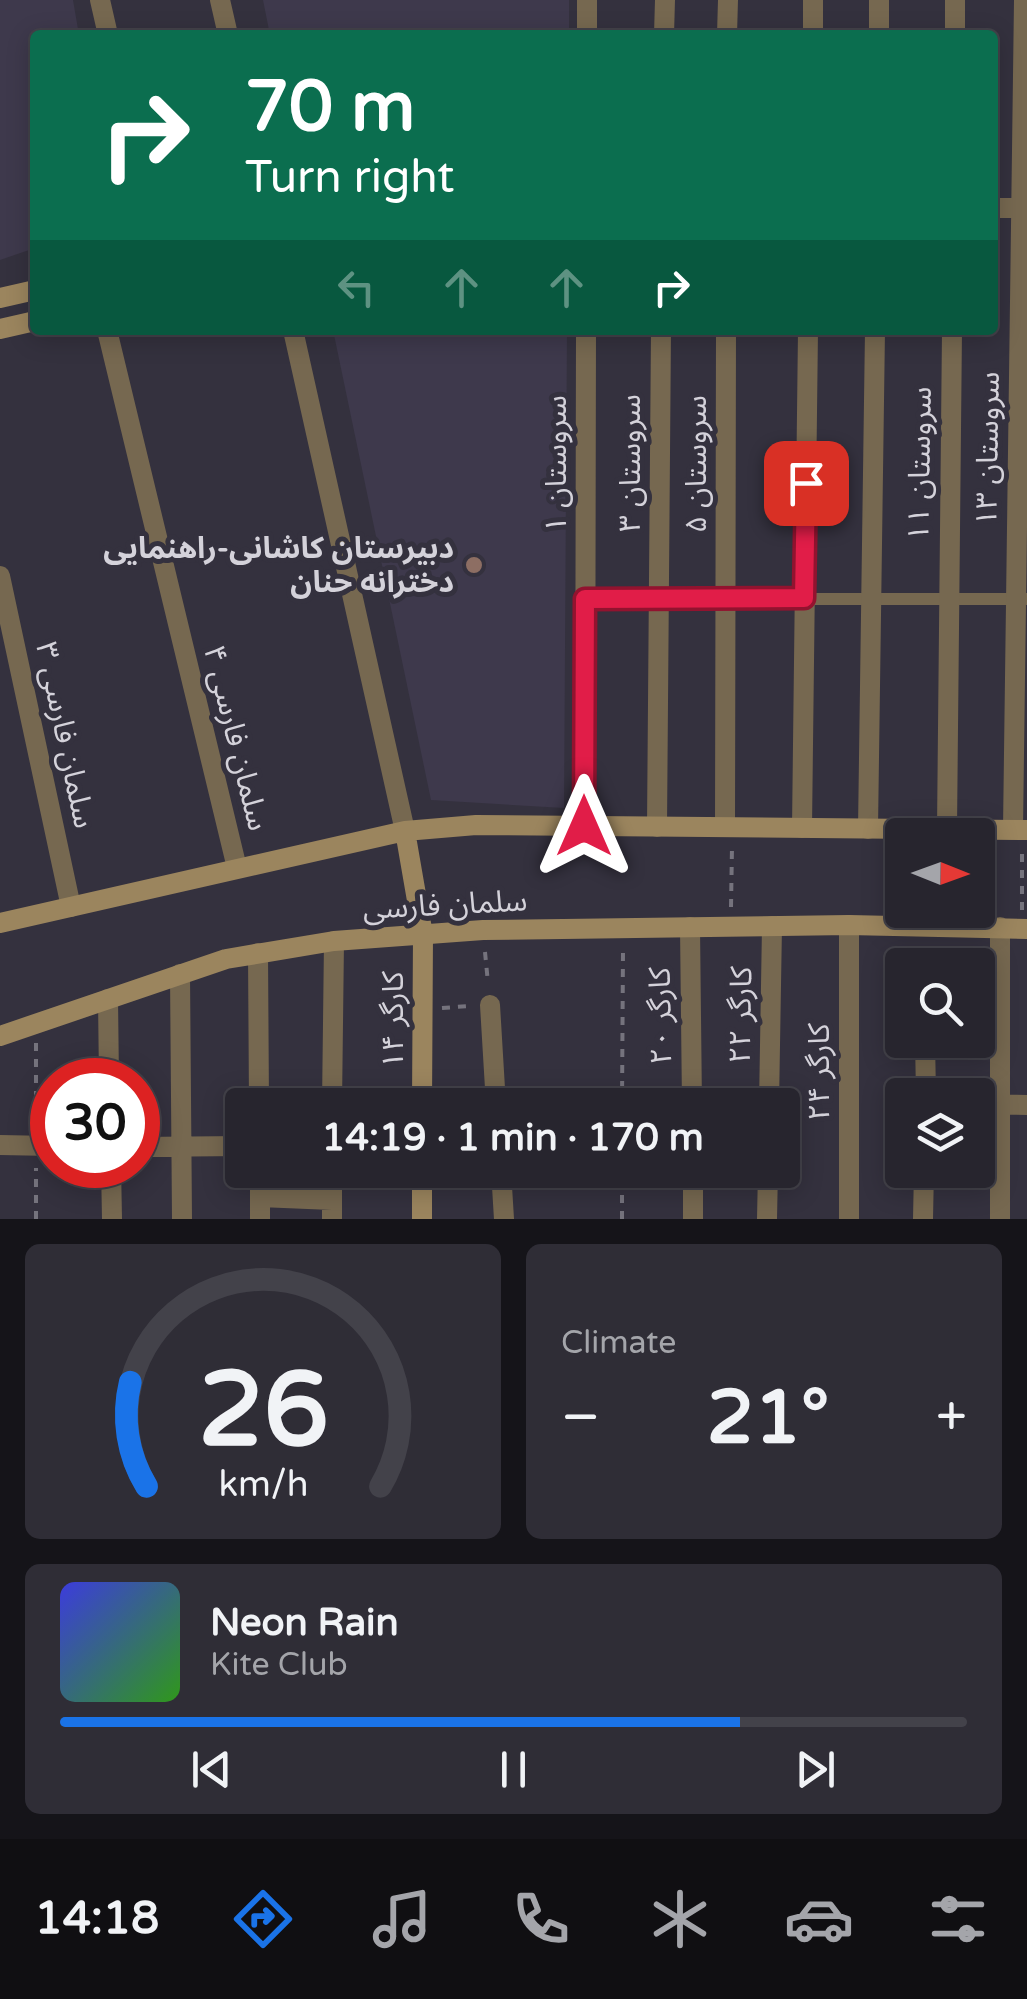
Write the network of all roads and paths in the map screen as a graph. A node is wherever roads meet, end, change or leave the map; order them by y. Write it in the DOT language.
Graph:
graph roads {
  1 [pos="100,0"];
  2 [pos="220,0"];
  3 [pos="588,0"];
  4 [pos="665,0"];
  5 [pos="728,0"];
  6 [pos="813,0"];
  7 [pos="880,0"];
  8 [pos="955,0"];
  9 [pos="1024,0"];
  10 [pos="107,30"];
  11 [pos="227,30"];
  12 [pos="587,30"];
  13 [pos="664,30"];
  14 [pos="728,30"];
  15 [pos="813,30"];
  16 [pos="879,30"];
  17 [pos="954,30"];
  18 [pos="998,208"];
  19 [pos="1024,208"];
  20 [pos="30,291"];
  21 [pos="0,298"];
  22 [pos="30,322"];
  23 [pos="0,329"];
  24 [pos="108,335"];
  25 [pos="295,335"];
  26 [pos="586,335"];
  27 [pos="660,335"];
  28 [pos="726,335"];
  29 [pos="808,335"];
  30 [pos="875,335"];
  31 [pos="952,335"];
  32 [pos="0,576"];
  33 [pos="659,597"];
  34 [pos="725,598"];
  35 [pos="804,598"];
  36 [pos="949,598"];
  37 [pos="585,599"];
  38 [pos="871,599"];
  39 [pos="1022,599"];
  40 [pos="947,818"];
  41 [pos="584,826"];
  42 [pos="657,827"];
  43 [pos="728,827"];
  44 [pos="802,828"];
  45 [pos="868,828"];
  46 [pos="885,828"];
  47 [pos="995,830"];
  48 [pos="1021,830"];
  49 [pos="404,831"];
  50 [pos="237,868"];
  51 [pos="71,907"];
  52 [pos="0,923"];
  53 [pos="849,925"];
  54 [pos="731,926"];
  55 [pos="772,926"];
  56 [pos="690,927"];
  57 [pos="623,928"];
  58 [pos="1016,928"];
  59 [pos="483,930"];
  60 [pos="423,935"];
  61 [pos="334,941"];
  62 [pos="258,953"];
  63 [pos="180,974"];
  64 [pos="108,998"];
  65 [pos="490,1005"];
  66 [pos="423,1009"];
  67 [pos="36,1023"];
  68 [pos="0,1036"];
  69 [pos="38,1058"];
  70 [pos="109,1058"];
  71 [pos="259,1088"];
  72 [pos="332,1088"];
  73 [pos="422,1088"];
  74 [pos="495,1088"];
  75 [pos="622,1088"];
  76 [pos="692,1088"];
  77 [pos="769,1088"];
  78 [pos="995,1104"];
  79 [pos="1001,1104"];
  80 [pos="1027,1104"];
  81 [pos="0,1146"];
  82 [pos="30,1146"];
  83 [pos="225,1147"];
  84 [pos="160,1148"];
  85 [pos="181,1148"];
  86 [pos="39,1188"];
  87 [pos="111,1188"];
  88 [pos="260,1188"];
  89 [pos="422,1188"];
  90 [pos="501,1188"];
  91 [pos="622,1188"];
  92 [pos="692,1188"];
  93 [pos="768,1188"];
  94 [pos="924,1188"];
  95 [pos="260,1197"];
  96 [pos="332,1210"];
  97 [pos="36,1219"];
  98 [pos="112,1219"];
  99 [pos="182,1219"];
  100 [pos="260,1219"];
  101 [pos="422,1219"];
  102 [pos="504,1219"];
  103 [pos="622,1219"];
  104 [pos="693,1219"];
  105 [pos="767,1219"];
  106 [pos="849,1219"];
  107 [pos="923,1219"];
  108 [pos="1000,1219"];
  1 -- 10 [label="street"];
  2 -- 11 [label="street"];
  3 -- 12 [label="street"];
  4 -- 13 [label="street"];
  5 -- 14 [label="street"];
  6 -- 15 [label="street"];
  7 -- 16 [label="street"];
  8 -- 17 [label="street"];
  9 -- 19 [label="street, سروستان ۱۳"];
  18 -- 19 [label="street"];
  19 -- 39 [label="street, سروستان ۱۳"];
  20 -- 21 [label="street"];
  22 -- 23 [label="street"];
  24 -- 50 [label="street, سلمان فارسی ۴"];
  25 -- 49 [label="street"];
  26 -- 37 [label="street, سروستان ۱"];
  27 -- 33 [label="street, سروستان ۳"];
  28 -- 34 [label="street, سروستان ۵"];
  29 -- 35 [label="street"];
  30 -- 38 [label="street"];
  31 -- 36 [label="street, سروستان ۱۱"];
  32 -- 51 [label="street, سلمان فارسی ۳"];
  33 -- 34 [label="lane"];
  33 -- 37 [label="lane"];
  33 -- 42 [label="street, سروستان ۳"];
  34 -- 35 [label="lane"];
  34 -- 43 [label="street, سروستان ۵"];
  35 -- 38 [label="lane"];
  35 -- 44 [label="street"];
  36 -- 38 [label="lane"];
  36 -- 39 [label="lane"];
  36 -- 40 [label="street, سروستان ۱۱"];
  37 -- 41 [label="street, سروستان ۱"];
  38 -- 45 [label="street"];
  39 -- 48 [label="street, سروستان ۱۳"];
  41 -- 42 [label="street"];
  41 -- 49 [label="street"];
  42 -- 43 [label="street"];
  43 -- 44 [label="street"];
  43 -- 54 [label="path"];
  44 -- 45 [label="street"];
  45 -- 46 [label="street"];
  47 -- 48 [label="street"];
  48 -- 58 [label="path"];
  49 -- 50 [label="street"];
  49 -- 60 [label="street, کارگر ۱۴"];
  50 -- 51 [label="street"];
  51 -- 52 [label="street"];
  53 -- 55 [label="street, سلمان فارسی"];
  53 -- 58 [label="street, سلمان فارسی"];
  53 -- 106 [label="street, کارگر ۲۴"];
  54 -- 55 [label="street, سلمان فارسی"];
  54 -- 56 [label="street, سلمان فارسی"];
  55 -- 77 [label="street, کارگر ۲۲"];
  56 -- 57 [label="street, سلمان فارسی"];
  56 -- 76 [label="street, کارگر ۲۰"];
  57 -- 59 [label="street, سلمان فارسی"];
  57 -- 75 [label="path"];
  58 -- 79 [label="street"];
  59 -- 60 [label="street, سلمان فارسی"];
  59 -- 65 [label="path"];
  60 -- 61 [label="street, سلمان فارسی"];
  60 -- 66 [label="street, کارگر ۱۴"];
  61 -- 62 [label="street, سلمان فارسی"];
  61 -- 72 [label="street"];
  62 -- 63 [label="street, سلمان فارسی"];
  62 -- 71 [label="street"];
  63 -- 64 [label="street, سلمان فارسی"];
  63 -- 85 [label="street"];
  64 -- 67 [label="street, سلمان فارسی"];
  64 -- 70 [label="street"];
  65 -- 66 [label="path"];
  65 -- 74 [label="street"];
  66 -- 73 [label="street, کارگر ۱۴"];
  67 -- 68 [label="street, سلمان فارسی"];
  67 -- 69 [label="path"];
  78 -- 79 [label="street"];
  79 -- 80 [label="street"];
  79 -- 108 [label="street"];
  81 -- 82 [label="street"];
  83 -- 85 [label="street"];
  84 -- 85 [label="street"];
  85 -- 99 [label="street"];
  86 -- 97 [label="path"];
  87 -- 98 [label="street"];
  88 -- 95 [label="street"];
  89 -- 101 [label="street"];
  90 -- 102 [label="street"];
  91 -- 103 [label="path"];
  92 -- 104 [label="street"];
  93 -- 105 [label="street"];
  94 -- 107 [label="street"];
  95 -- 96 [label="street"];
  95 -- 100 [label="street"];
}
